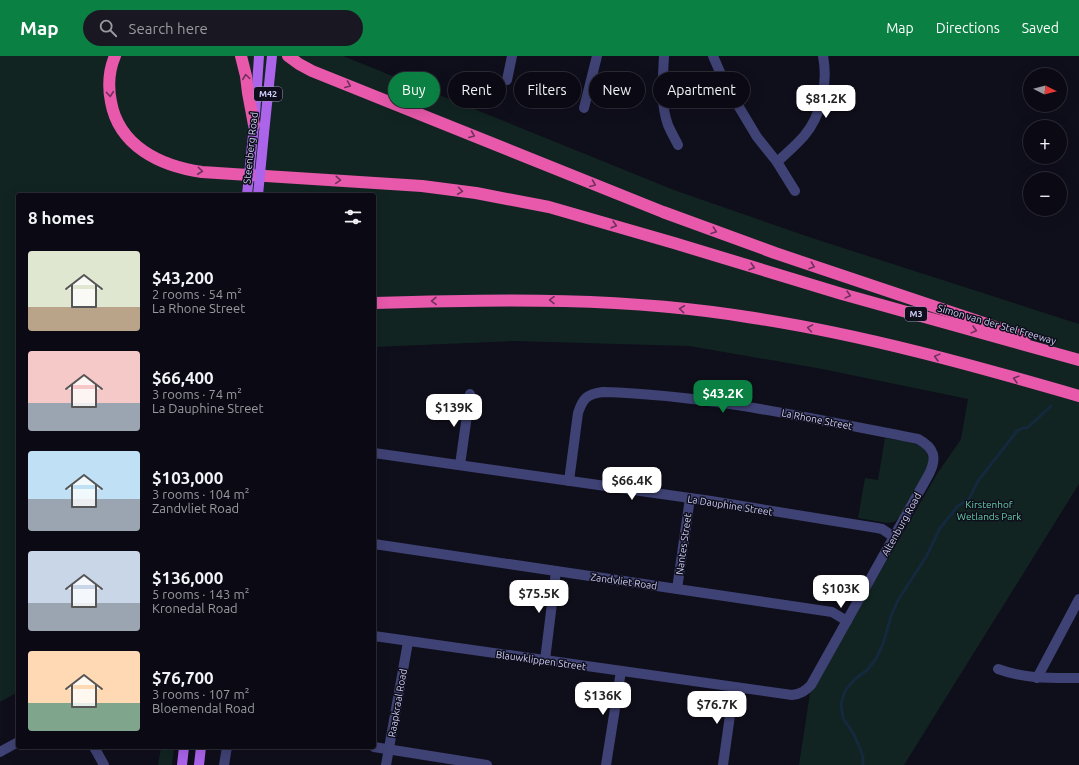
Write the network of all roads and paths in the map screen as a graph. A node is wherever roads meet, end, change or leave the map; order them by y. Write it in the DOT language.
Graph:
graph roads {
  1 [pos="115,56"];
  2 [pos="241,56"];
  3 [pos="259,56"];
  4 [pos="272,56"];
  5 [pos="288,56"];
  6 [pos="512,56"];
  7 [pos="597,56"];
  8 [pos="664,56"];
  9 [pos="713,56"];
  10 [pos="823,56"];
  11 [pos="507,80"];
  12 [pos="584,108"];
  13 [pos="259,129"];
  14 [pos="678,145"];
  15 [pos="777,162"];
  16 [pos="795,191"];
  17 [pos="247,193"];
  18 [pos="258,193"];
  19 [pos="376,303"];
  20 [pos="1061,354"];
  21 [pos="1079,360"];
  22 [pos="470,394"];
  23 [pos="1079,396"];
  24 [pos="376,453"];
  25 [pos="934,457"];
  26 [pos="460,465"];
  27 [pos="569,481"];
  28 [pos="690,498"];
  29 [pos="894,536"];
  30 [pos="376,544"];
  31 [pos="556,571"];
  32 [pos="677,589"];
  33 [pos="1079,599"];
  34 [pos="847,621"];
  35 [pos="376,636"];
  36 [pos="408,642"];
  37 [pos="545,660"];
  38 [pos="998,669"];
  39 [pos="622,671"];
  40 [pos="1036,678"];
  41 [pos="1079,678"];
  42 [pos="734,687"];
  43 [pos="803,692"];
  44 [pos="16,743"];
  45 [pos="376,747"];
  46 [pos="95,749"];
  47 [pos="184,749"];
  48 [pos="201,749"];
  49 [pos="227,749"];
  50 [pos="388,749"];
  51 [pos="0,752"];
  52 [pos="104,765"];
  53 [pos="182,765"];
  54 [pos="199,765"];
  55 [pos="224,765"];
  56 [pos="386,765"];
  57 [pos="487,765"];
  58 [pos="606,765"];
  59 [pos="723,765"];
  1 -- 20 [label="highway, Simon van der Stel Freeway / M3, one-way"];
  13 -- 2 [label="highway, one-way"];
  3 -- 13 [label="main road, Steenberg Road / M42"];
  4 -- 13 [label="main road, Steenberg Road / M42"];
  5 -- 20 [label="highway, one-way"];
  6 -- 11 [label="street"];
  7 -- 12 [label="street"];
  8 -- 14 [label="street"];
  9 -- 15 [label="street"];
  10 -- 15 [label="street"];
  13 -- 17 [label="main road, Steenberg Road / M42, bridge"];
  13 -- 18 [label="main road, Steenberg Road / M42, bridge"];
  15 -- 16 [label="street"];
  23 -- 19 [label="highway, one-way"];
  20 -- 21 [label="highway, Simon van der Stel Freeway / M3"];
  22 -- 26 [label="street"];
  24 -- 26 [label="street, La Dauphine Street"];
  25 -- 27 [label="street, La Rhone Street"];
  25 -- 29 [label="street, Altenburg Road"];
  26 -- 27 [label="street, La Dauphine Street"];
  27 -- 28 [label="street, La Dauphine Street"];
  28 -- 29 [label="street, La Dauphine Street"];
  28 -- 32 [label="street, Nantes Street"];
  29 -- 34 [label="street, Altenburg Road"];
  30 -- 31 [label="street, Zandvliet Road"];
  31 -- 32 [label="street, Zandvliet Road"];
  31 -- 37 [label="street"];
  32 -- 34 [label="street, Zandvliet Road"];
  33 -- 40 [label="street"];
  34 -- 43 [label="street, Altenburg Road"];
  35 -- 36 [label="street, Blauwklippen Street"];
  36 -- 37 [label="street, Blauwklippen Street"];
  36 -- 50 [label="street, Raapkraal Road"];
  37 -- 39 [label="street, Blauwklippen Street"];
  38 -- 40 [label="street"];
  39 -- 42 [label="street, Blauwklippen Street"];
  39 -- 58 [label="street"];
  40 -- 41 [label="street"];
  42 -- 43 [label="street, Blauwklippen Street"];
  42 -- 59 [label="street"];
  44 -- 51 [label="street"];
  45 -- 50 [label="street"];
  46 -- 52 [label="street"];
  47 -- 53 [label="main road"];
  48 -- 54 [label="main road"];
  49 -- 55 [label="street"];
  50 -- 56 [label="street, Raapkraal Road"];
  50 -- 57 [label="street"];
}
